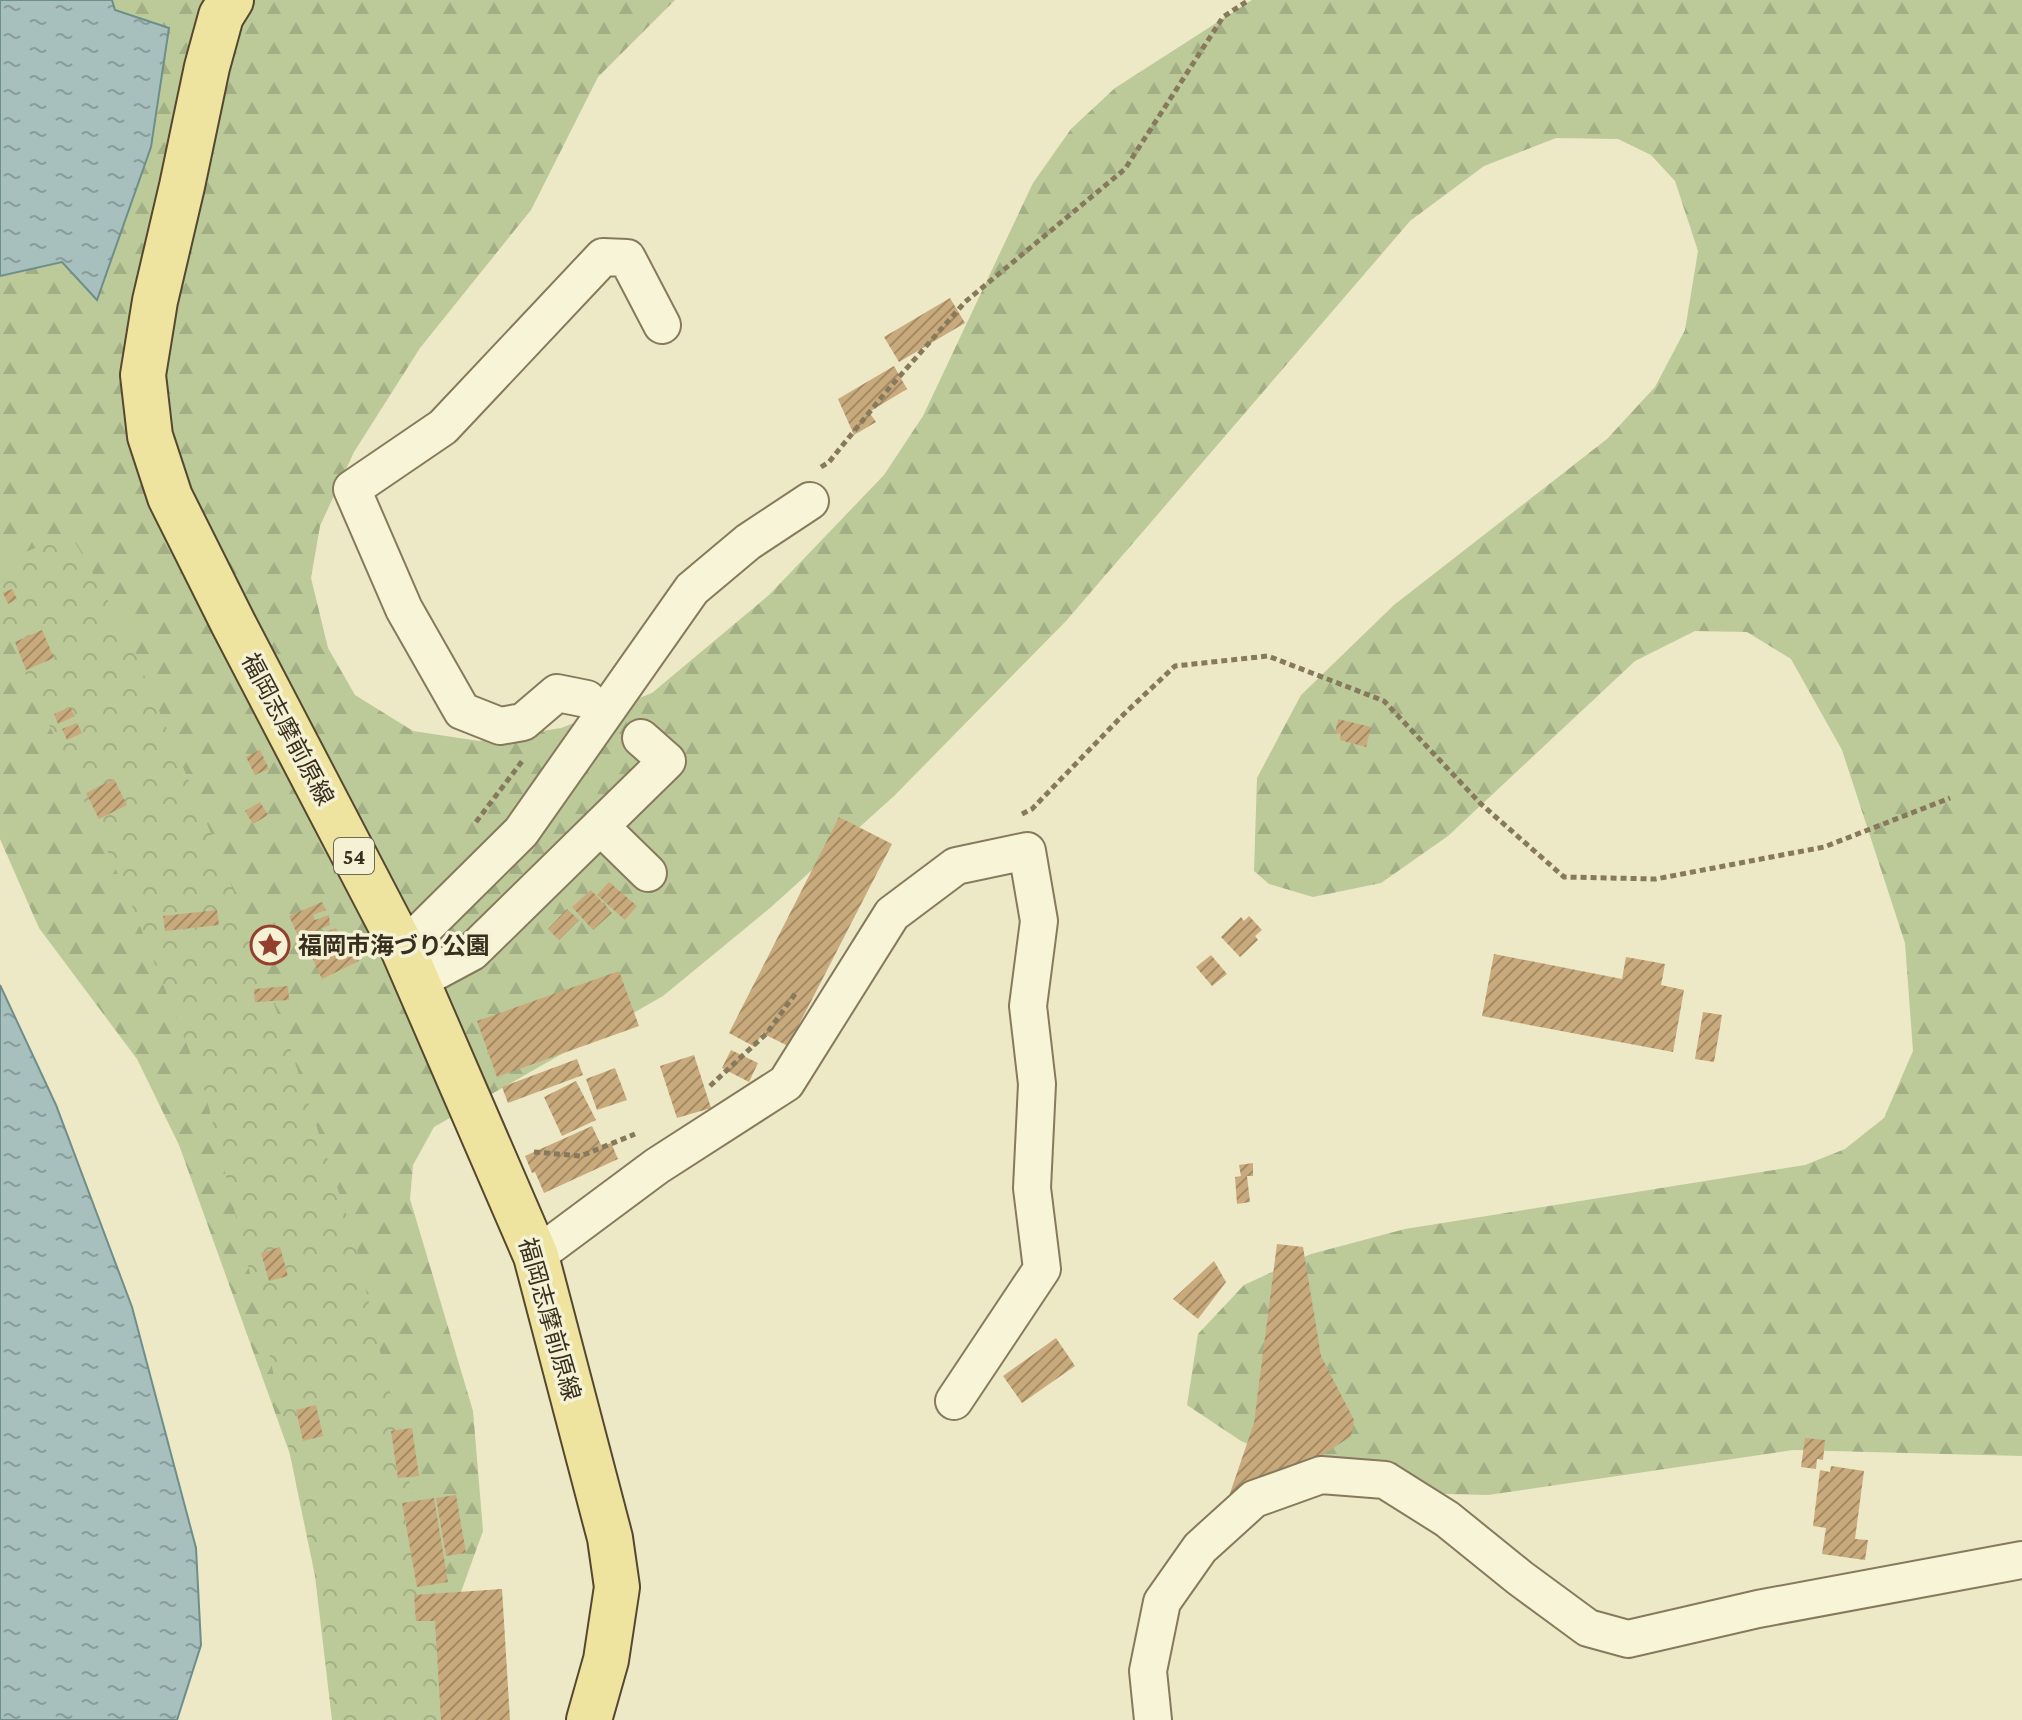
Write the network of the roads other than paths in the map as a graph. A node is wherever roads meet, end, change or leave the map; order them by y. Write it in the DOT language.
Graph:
graph roads {
  1 [pos="231,0"];
  2 [pos="662,325"];
  3 [pos="814,486"];
  4 [pos="587,699"];
  5 [pos="641,738"];
  6 [pos="601,827"];
  7 [pos="648,873"];
  8 [pos="410,966"];
  9 [pos="536,1256"];
  10 [pos="954,1401"];
  11 [pos="2022,1560"];
  12 [pos="589,1720"];
  13 [pos="1153,1720"];
  1 -- 8 [label="main road, 福岡志摩前原線 / 54"];
  2 -- 4 [label="street"];
  3 -- 8 [label="street"];
  5 -- 6 [label="street"];
  6 -- 7 [label="street"];
  6 -- 8 [label="street"];
  8 -- 9 [label="main road, 福岡志摩前原線 / 54"];
  9 -- 10 [label="street"];
  9 -- 12 [label="main road, 福岡志摩前原線 / 54"];
  11 -- 13 [label="street"];
}
